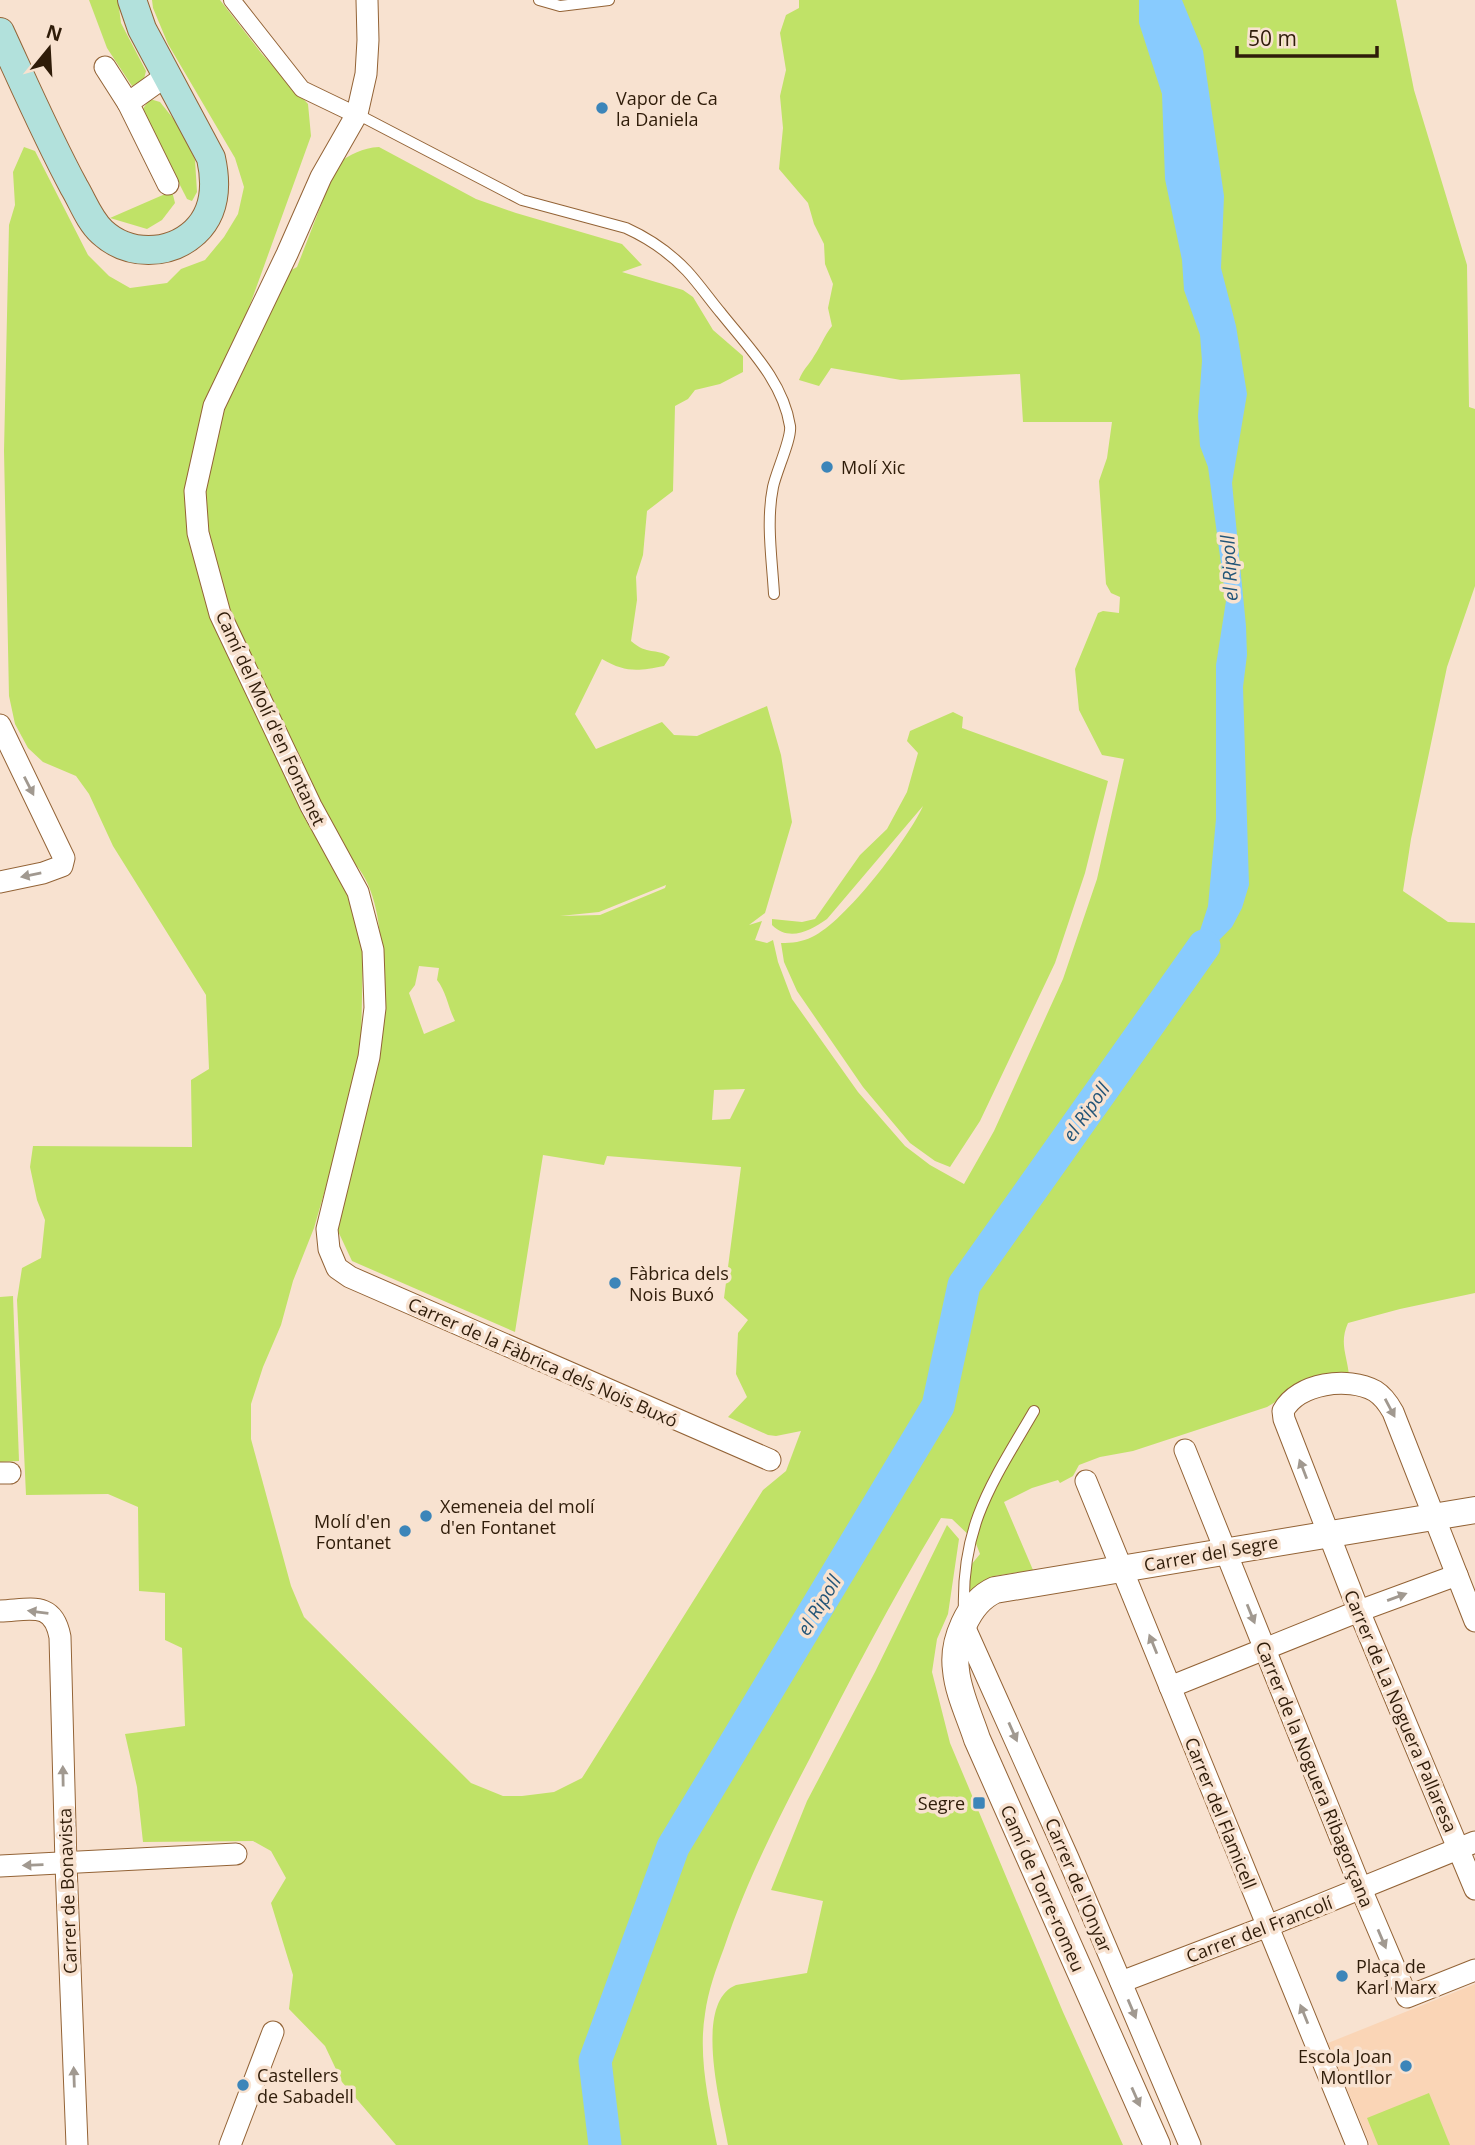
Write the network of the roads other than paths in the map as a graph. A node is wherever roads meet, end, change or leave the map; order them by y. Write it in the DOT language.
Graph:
graph roads {
  1 [pos="132,0"];
  2 [pos="232,0"];
  3 [pos="367,0"];
  4 [pos="540,0"];
  5 [pos="609,0"];
  6 [pos="0,33"];
  7 [pos="105,67"];
  8 [pos="166,76"];
  9 [pos="128,103"];
  10 [pos="352,113"];
  11 [pos="168,184"];
  12 [pos="774,594"];
  13 [pos="0,725"];
  14 [pos="0,882"];
  15 [pos="329,1249"];
  16 [pos="1034,1411"];
  17 [pos="1185,1450"];
  18 [pos="770,1460"];
  19 [pos="1086,1481"];
  20 [pos="1475,1510"];
  21 [pos="1432,1516"];
  22 [pos="1327,1533"];
  23 [pos="1226,1550"];
  24 [pos="1122,1568"];
  25 [pos="1457,1575"];
  26 [pos="0,1611"];
  27 [pos="1359,1611"];
  28 [pos="1475,1620"];
  29 [pos="964,1626"];
  30 [pos="1265,1649"];
  31 [pos="1170,1687"];
  32 [pos="1000,1707"];
  33 [pos="971,1720"];
  34 [pos="1467,1845"];
  35 [pos="236,1854"];
  36 [pos="66,1864"];
  37 [pos="0,1866"];
  38 [pos="1360,1889"];
  39 [pos="1475,1889"];
  40 [pos="1268,1926"];
  41 [pos="1475,1970"];
  42 [pos="1121,1982"];
  43 [pos="273,2032"];
  44 [pos="77,2145"];
  45 [pos="230,2145"];
  46 [pos="1157,2145"];
  47 [pos="1190,2145"];
  48 [pos="1357,2145"];
  1 -- 8 [label="main road"];
  2 -- 10 [label="street"];
  3 -- 10 [label="street, Camí del Molí d'en Fontanet"];
  4 -- 5 [label="lane"];
  6 -- 8 [label="main road"];
  7 -- 9 [label="street"];
  8 -- 9 [label="street"];
  9 -- 11 [label="street"];
  10 -- 12 [label="lane"];
  10 -- 15 [label="street, Camí del Molí d'en Fontanet"];
  13 -- 14 [label="street, one-way"];
  15 -- 18 [label="street, Carrer de la Fàbrica dels Nois Buxó"];
  16 -- 29 [label="lane"];
  17 -- 23 [label="street, Carrer de la Noguera Ribagorçana"];
  19 -- 24 [label="street, Carrer del Flamicell"];
  20 -- 21 [label="street, Carrer del Segre"];
  21 -- 22 [label="street, Carrer del Segre"];
  22 -- 21 [label="street, Carrer de La Noguera Pallaresa, one-way"];
  21 -- 25 [label="street"];
  22 -- 23 [label="street, Carrer del Segre"];
  22 -- 27 [label="street, Carrer de La Noguera Pallaresa"];
  23 -- 24 [label="street, Carrer del Segre"];
  23 -- 30 [label="street, Carrer de la Noguera Ribagorçana, one-way"];
  24 -- 29 [label="street, Carrer del Segre"];
  31 -- 24 [label="street, Carrer del Flamicell, one-way"];
  27 -- 25 [label="street, one-way"];
  25 -- 28 [label="street"];
  36 -- 26 [label="street, Carrer de Bonavista, one-way"];
  27 -- 30 [label="street"];
  27 -- 34 [label="street, Carrer de La Noguera Pallaresa"];
  29 -- 32 [label="street, Carrer de l'Onyar"];
  29 -- 33 [label="street, Camí de Torre-romeu"];
  30 -- 31 [label="street"];
  30 -- 38 [label="street, Carrer de la Noguera Ribagorçana"];
  31 -- 40 [label="street, Carrer del Flamicell"];
  32 -- 33 [label="street"];
  32 -- 42 [label="street, Carrer de l'Onyar, one-way"];
  33 -- 46 [label="street, Camí de Torre-romeu, one-way"];
  34 -- 38 [label="street, Carrer del Francolí"];
  34 -- 39 [label="street, Carrer de La Noguera Pallaresa"];
  35 -- 36 [label="street"];
  36 -- 37 [label="street, one-way"];
  44 -- 36 [label="street, Carrer de Bonavista, one-way"];
  38 -- 40 [label="street, Carrer del Francolí"];
  38 -- 41 [label="street, Carrer de la Noguera Ribagorçana, one-way"];
  40 -- 42 [label="street, Carrer del Francolí"];
  48 -- 40 [label="street, Carrer del Flamicell, one-way"];
  42 -- 47 [label="street, Carrer de l'Onyar, one-way"];
  43 -- 45 [label="street"];
}
